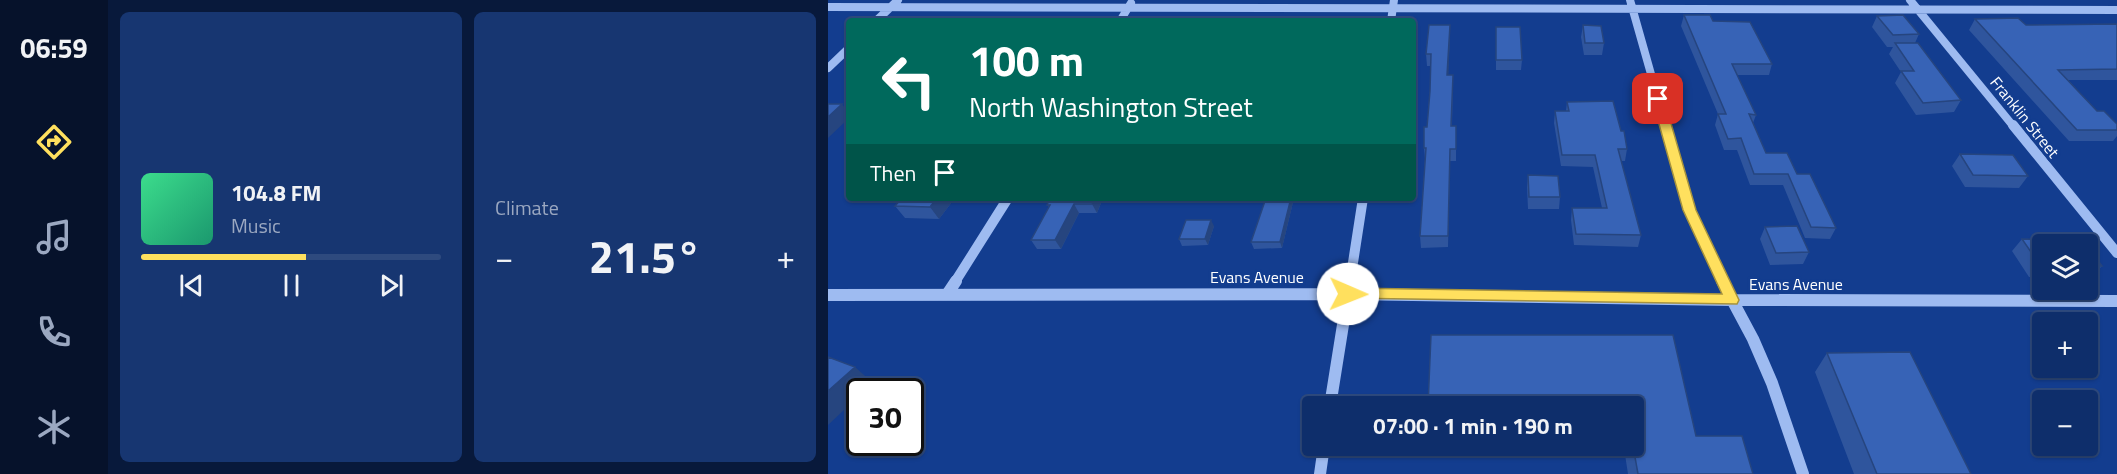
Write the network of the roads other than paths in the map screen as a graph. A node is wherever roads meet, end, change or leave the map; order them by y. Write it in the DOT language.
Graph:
graph roads {
  1 [pos="898,0"];
  2 [pos="1910,0"];
  3 [pos="1131,4"];
  4 [pos="1394,4"];
  5 [pos="1631,4"];
  6 [pos="828,7"];
  7 [pos="890,8"];
  8 [pos="2117,10"];
  9 [pos="1918,11"];
  10 [pos="879,18"];
  11 [pos="1122,18"];
  12 [pos="846,51"];
  13 [pos="828,68"];
  14 [pos="1006,201"];
  15 [pos="1363,201"];
  16 [pos="2117,254"];
  17 [pos="948,293"];
  18 [pos="1348,294"];
  19 [pos="828,295"];
  20 [pos="1732,300"];
  21 [pos="2117,301"];
  22 [pos="1332,396"];
  23 [pos="1323,456"];
  24 [pos="1320,474"];
  25 [pos="1803,474"];
  1 -- 7 [label="street"];
  2 -- 9 [label="street, Franklin Street"];
  3 -- 4 [label="street"];
  3 -- 7 [label="street"];
  3 -- 11 [label="street"];
  4 -- 5 [label="street"];
  5 -- 9 [label="street"];
  5 -- 20 [label="street"];
  6 -- 7 [label="street"];
  7 -- 10 [label="street"];
  8 -- 9 [label="street"];
  9 -- 16 [label="street, Franklin Street"];
  12 -- 13 [label="street"];
  14 -- 17 [label="street"];
  15 -- 18 [label="street"];
  17 -- 18 [label="street, Evans Avenue"];
  17 -- 19 [label="street, Evans Avenue"];
  18 -- 20 [label="street, Evans Avenue"];
  18 -- 22 [label="street"];
  20 -- 21 [label="street, Evans Avenue"];
  20 -- 25 [label="street"];
  23 -- 24 [label="street"];
}
